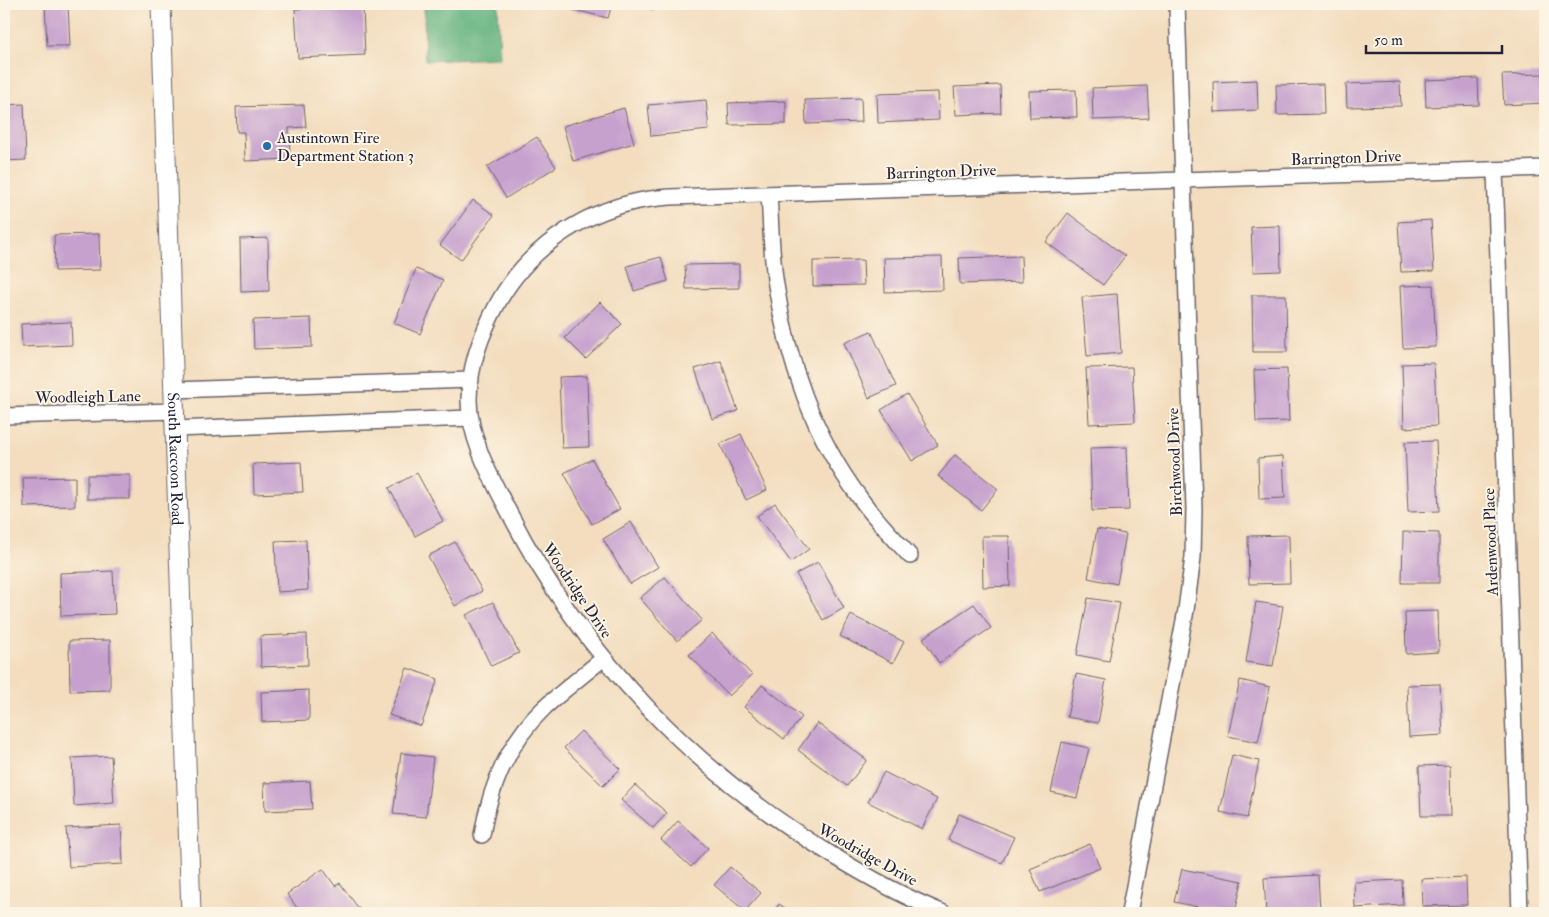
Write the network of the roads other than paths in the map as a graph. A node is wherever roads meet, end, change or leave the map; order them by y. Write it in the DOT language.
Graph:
graph roads {
  1 [pos="161,4"];
  2 [pos="1177,4"];
  3 [pos="1545,168"];
  4 [pos="1495,170"];
  5 [pos="1183,180"];
  6 [pos="769,194"];
  7 [pos="471,380"];
  8 [pos="173,390"];
  9 [pos="4,416"];
  10 [pos="470,418"];
  11 [pos="174,420"];
  12 [pos="910,556"];
  13 [pos="604,658"];
  14 [pos="482,835"];
  15 [pos="191,913"];
  16 [pos="944,913"];
  17 [pos="1129,913"];
  18 [pos="1520,913"];
  1 -- 8 [label="street, South Raccoon Road"];
  2 -- 5 [label="street, Birchwood Drive"];
  3 -- 4 [label="street, Barrington Drive"];
  4 -- 5 [label="street, Barrington Drive"];
  4 -- 18 [label="street, Ardenwood Place"];
  5 -- 6 [label="street, Barrington Drive"];
  5 -- 17 [label="street, Birchwood Drive"];
  6 -- 7 [label="street, Barrington Drive"];
  6 -- 12 [label="street"];
  7 -- 8 [label="street"];
  7 -- 10 [label="street, Barrington Drive"];
  8 -- 11 [label="street, South Raccoon Road"];
  9 -- 11 [label="street, Woodleigh Lane"];
  10 -- 11 [label="street"];
  10 -- 13 [label="street, Woodridge Drive"];
  11 -- 15 [label="street, South Raccoon Road"];
  13 -- 14 [label="street"];
  13 -- 16 [label="street, Woodridge Drive"];
}
